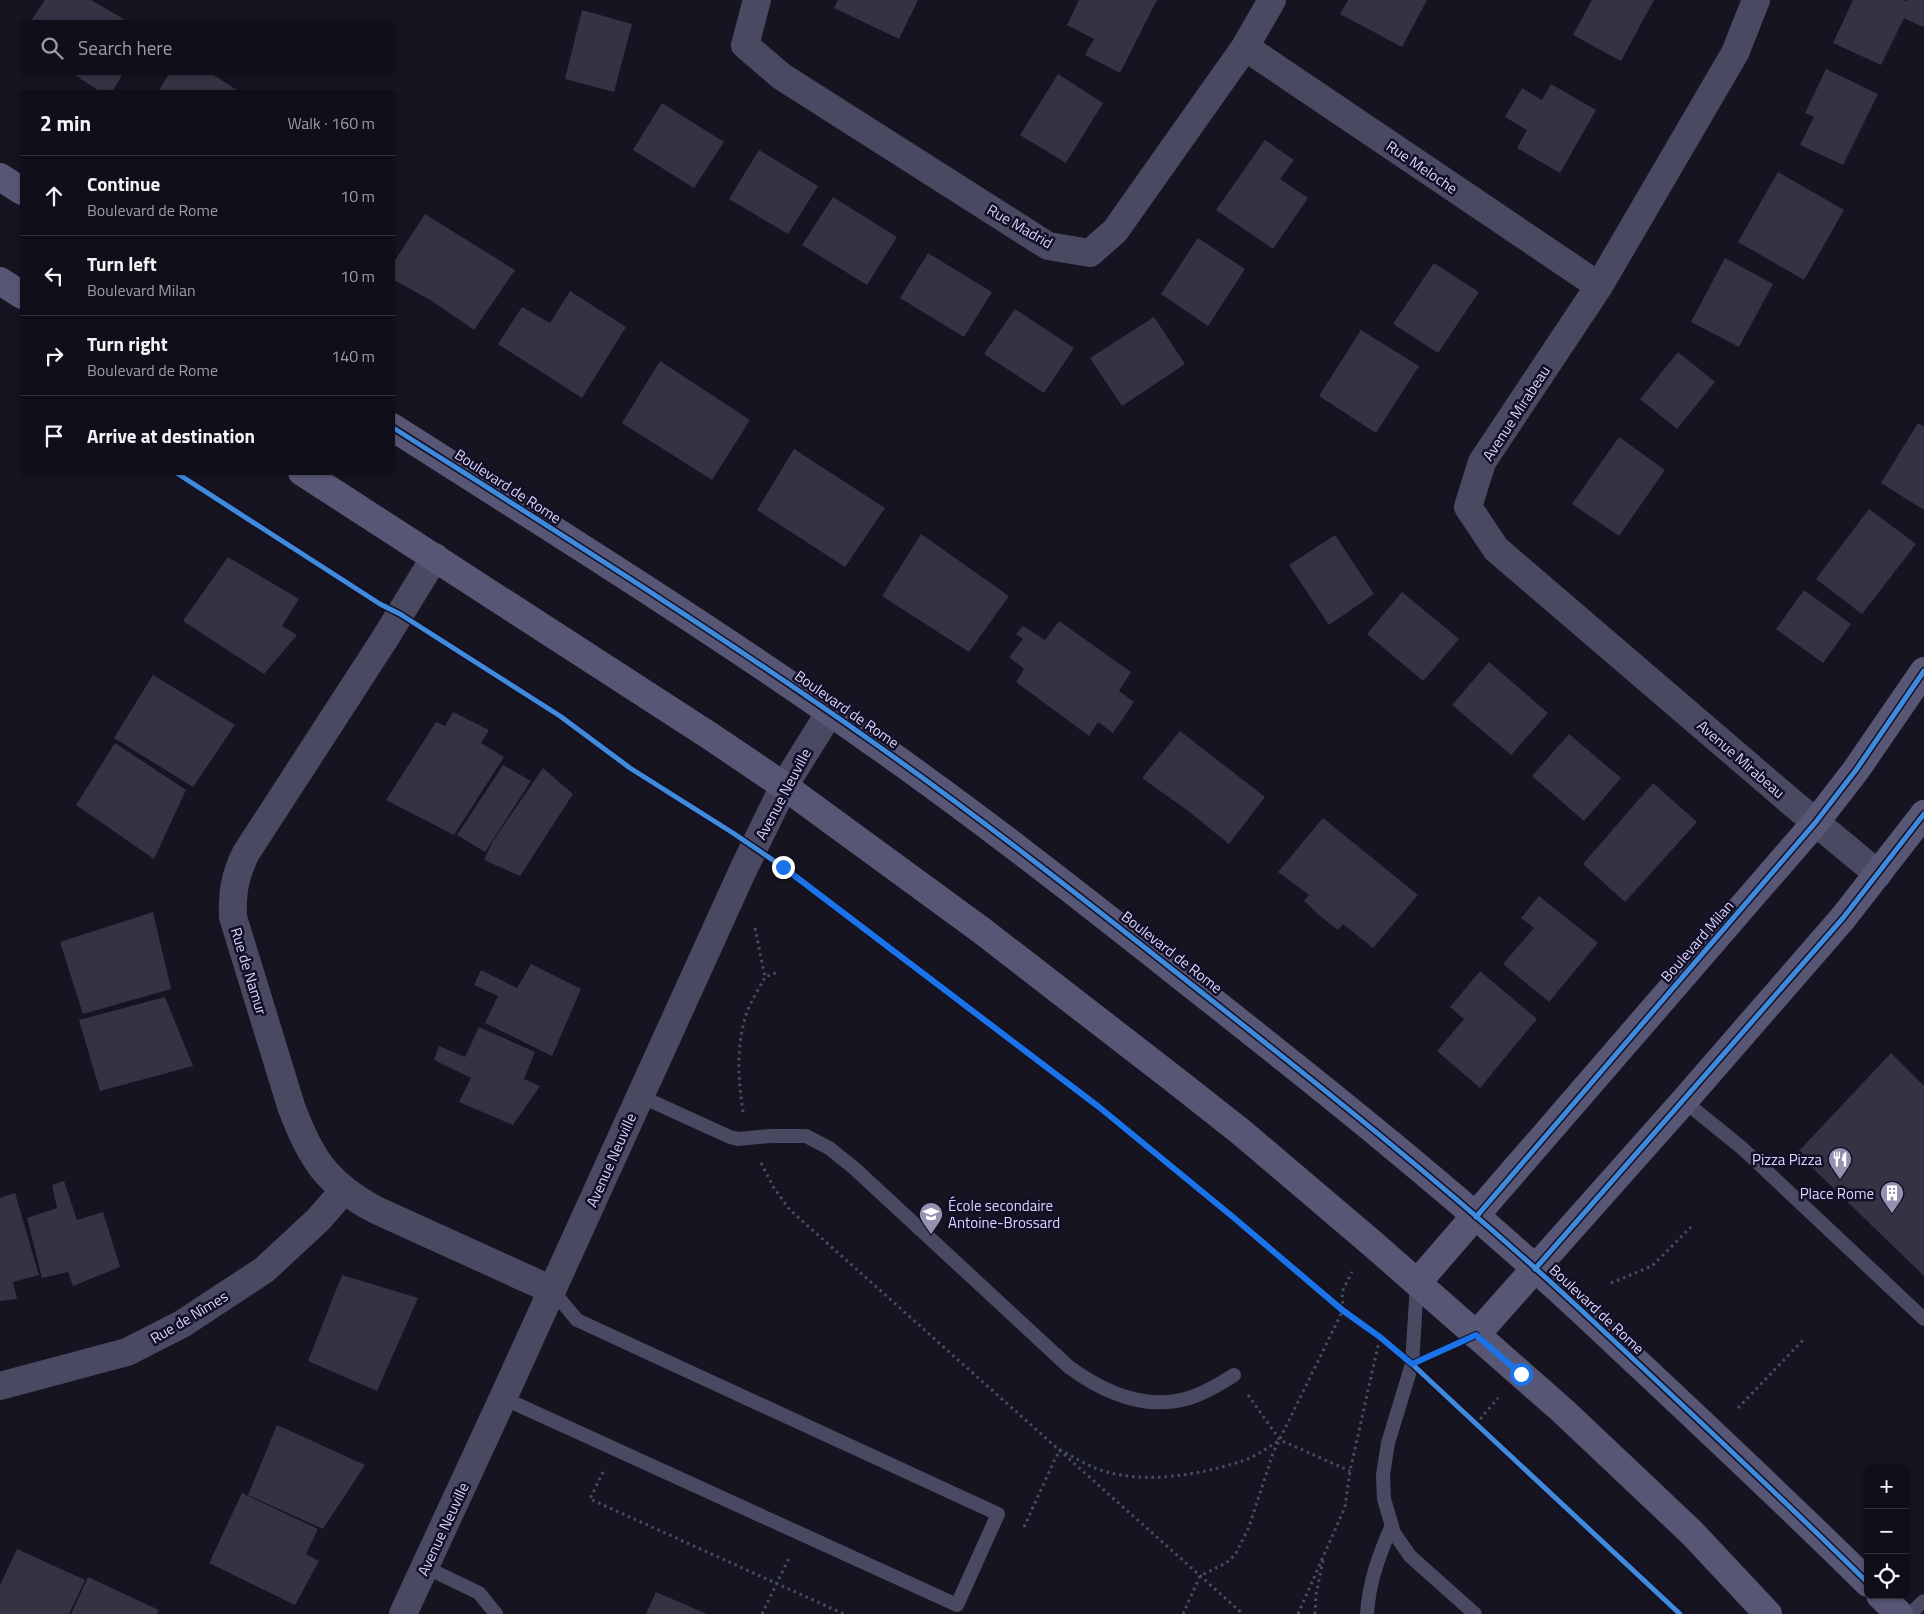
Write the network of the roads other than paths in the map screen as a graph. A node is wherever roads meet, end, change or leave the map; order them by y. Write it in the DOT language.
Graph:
graph roads {
  1 [pos="757,0"];
  2 [pos="1272,0"];
  3 [pos="1756,0"];
  4 [pos="1245,47"];
  5 [pos="0,177"];
  6 [pos="20,191"];
  7 [pos="0,281"];
  8 [pos="1599,286"];
  9 [pos="20,294"];
  10 [pos="395,429"];
  11 [pos="307,475"];
  12 [pos="435,557"];
  13 [pos="1924,671"];
  14 [pos="830,712"];
  15 [pos="784,786"];
  16 [pos="1924,814"];
  17 [pos="1815,823"];
  18 [pos="1878,874"];
  19 [pos="640,1096"];
  20 [pos="1684,1101"];
  21 [pos="344,1190"];
  22 [pos="1476,1217"];
  23 [pos="1535,1269"];
  24 [pos="1417,1283"];
  25 [pos="552,1290"];
  26 [pos="1924,1319"];
  27 [pos="1476,1335"];
  28 [pos="1234,1375"];
  29 [pos="0,1386"];
  30 [pos="503,1398"];
  31 [pos="1392,1525"];
  32 [pos="425,1567"];
  33 [pos="1864,1579"];
  34 [pos="1884,1599"];
  35 [pos="1924,1601"];
  36 [pos="403,1614"];
  37 [pos="496,1614"];
  38 [pos="1367,1614"];
  39 [pos="1475,1614"];
  40 [pos="1768,1614"];
  41 [pos="1898,1614"];
  42 [pos="1910,1614"];
  1 -- 4 [label="street, Rue Madrid"];
  2 -- 4 [label="street, Rue Madrid"];
  3 -- 8 [label="street, Avenue Mirabeau"];
  4 -- 8 [label="street, Rue Meloche"];
  5 -- 6 [label="main road"];
  7 -- 9 [label="main road"];
  8 -- 17 [label="street, Avenue Mirabeau"];
  10 -- 14 [label="main road, Boulevard de Rome"];
  11 -- 12 [label="main road"];
  12 -- 15 [label="main road"];
  12 -- 21 [label="street, Rue de Namur"];
  13 -- 17 [label="main road, Boulevard Milan"];
  14 -- 15 [label="street, Avenue Neuville"];
  14 -- 22 [label="main road, Boulevard de Rome"];
  15 -- 19 [label="street, Avenue Neuville"];
  15 -- 24 [label="main road"];
  16 -- 18 [label="main road"];
  17 -- 18 [label="street, Avenue Mirabeau"];
  17 -- 22 [label="main road, Boulevard Milan"];
  18 -- 20 [label="main road"];
  19 -- 25 [label="street, Avenue Neuville"];
  19 -- 28 [label="lane"];
  20 -- 23 [label="main road"];
  20 -- 26 [label="lane"];
  21 -- 25 [label="street, Rue de Namur"];
  21 -- 29 [label="street, Rue de Nîmes"];
  22 -- 23 [label="main road, Boulevard de Rome"];
  22 -- 24 [label="main road, Boulevard Milan"];
  23 -- 27 [label="main road"];
  23 -- 33 [label="main road, Boulevard de Rome"];
  24 -- 27 [label="main road"];
  24 -- 31 [label="lane"];
  25 -- 30 [label="street, Avenue Neuville"];
  25 -- 30 [label="lane"];
  27 -- 40 [label="main road"];
  30 -- 32 [label="street, Avenue Neuville"];
  31 -- 38 [label="lane"];
  31 -- 39 [label="lane"];
  32 -- 36 [label="street, Avenue Neuville"];
  32 -- 37 [label="lane"];
  34 -- 41 [label="main road"];
  35 -- 42 [label="lane"];
}
